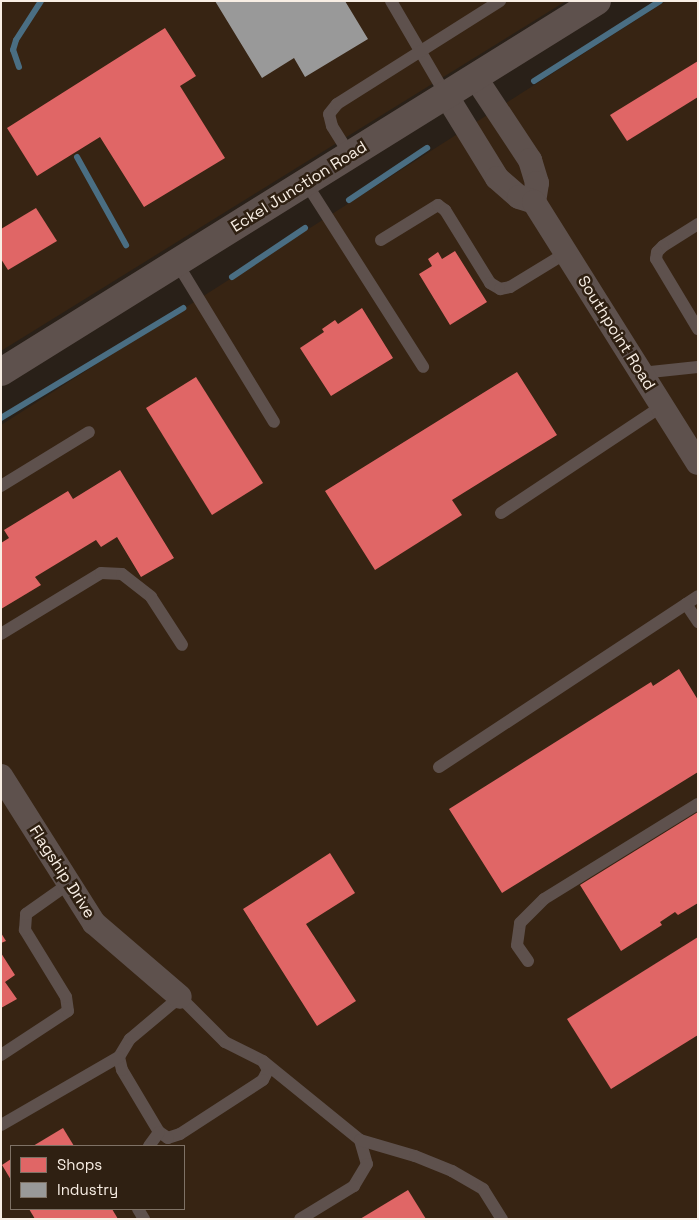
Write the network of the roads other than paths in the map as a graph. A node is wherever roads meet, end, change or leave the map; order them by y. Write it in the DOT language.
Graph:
graph roads {
  1 [pos="391,1"];
  2 [pos="500,1"];
  3 [pos="597,1"];
  4 [pos="569,9"];
  5 [pos="421,52"];
  6 [pos="475,77"];
  7 [pos="446,95"];
  8 [pos="350,155"];
  9 [pos="306,183"];
  10 [pos="534,202"];
  11 [pos="698,224"];
  12 [pos="381,240"];
  13 [pos="566,253"];
  14 [pos="177,263"];
  15 [pos="698,329"];
  16 [pos="423,367"];
  17 [pos="698,367"];
  18 [pos="1,372"];
  19 [pos="642,373"];
  20 [pos="662,406"];
  21 [pos="274,422"];
  22 [pos="89,432"];
  23 [pos="698,463"];
  24 [pos="1,486"];
  25 [pos="501,513"];
  26 [pos="698,596"];
  27 [pos="686,604"];
  28 [pos="698,622"];
  29 [pos="1,634"];
  30 [pos="182,645"];
  31 [pos="439,767"];
  32 [pos="1,776"];
  33 [pos="698,804"];
  34 [pos="68,885"];
  35 [pos="528,961"];
  36 [pos="180,997"];
  37 [pos="1,1055"];
  38 [pos="119,1057"];
  39 [pos="263,1061"];
  40 [pos="1,1125"];
  41 [pos="158,1132"];
  42 [pos="360,1140"];
  43 [pos="150,1145"];
  44 [pos="300,1219"];
  45 [pos="502,1219"];
  1 -- 5 [label="lane"];
  2 -- 5 [label="lane"];
  3 -- 4 [label="street, Eckel Junction Road"];
  4 -- 6 [label="street, Eckel Junction Road"];
  5 -- 7 [label="lane"];
  5 -- 8 [label="lane"];
  6 -- 7 [label="street, Eckel Junction Road"];
  6 -- 10 [label="street"];
  7 -- 8 [label="street, Eckel Junction Road"];
  7 -- 10 [label="street"];
  8 -- 9 [label="street, Eckel Junction Road"];
  9 -- 14 [label="street, Eckel Junction Road"];
  9 -- 16 [label="lane"];
  10 -- 13 [label="street, Southpoint Road"];
  11 -- 15 [label="lane"];
  12 -- 13 [label="lane"];
  13 -- 19 [label="street, Southpoint Road"];
  14 -- 18 [label="street, Eckel Junction Road"];
  14 -- 21 [label="lane"];
  17 -- 19 [label="lane"];
  19 -- 20 [label="street, Southpoint Road"];
  20 -- 23 [label="street, Southpoint Road"];
  20 -- 25 [label="lane"];
  22 -- 24 [label="lane"];
  26 -- 27 [label="lane"];
  27 -- 28 [label="lane"];
  27 -- 31 [label="lane"];
  29 -- 30 [label="lane"];
  32 -- 34 [label="street, Flagship Drive"];
  33 -- 35 [label="lane"];
  34 -- 36 [label="street, Flagship Drive"];
  34 -- 37 [label="lane"];
  36 -- 38 [label="lane"];
  36 -- 39 [label="lane"];
  38 -- 40 [label="lane"];
  38 -- 41 [label="lane"];
  39 -- 41 [label="lane"];
  39 -- 42 [label="lane"];
  41 -- 43 [label="lane"];
  42 -- 44 [label="lane"];
  42 -- 45 [label="lane"];
}
